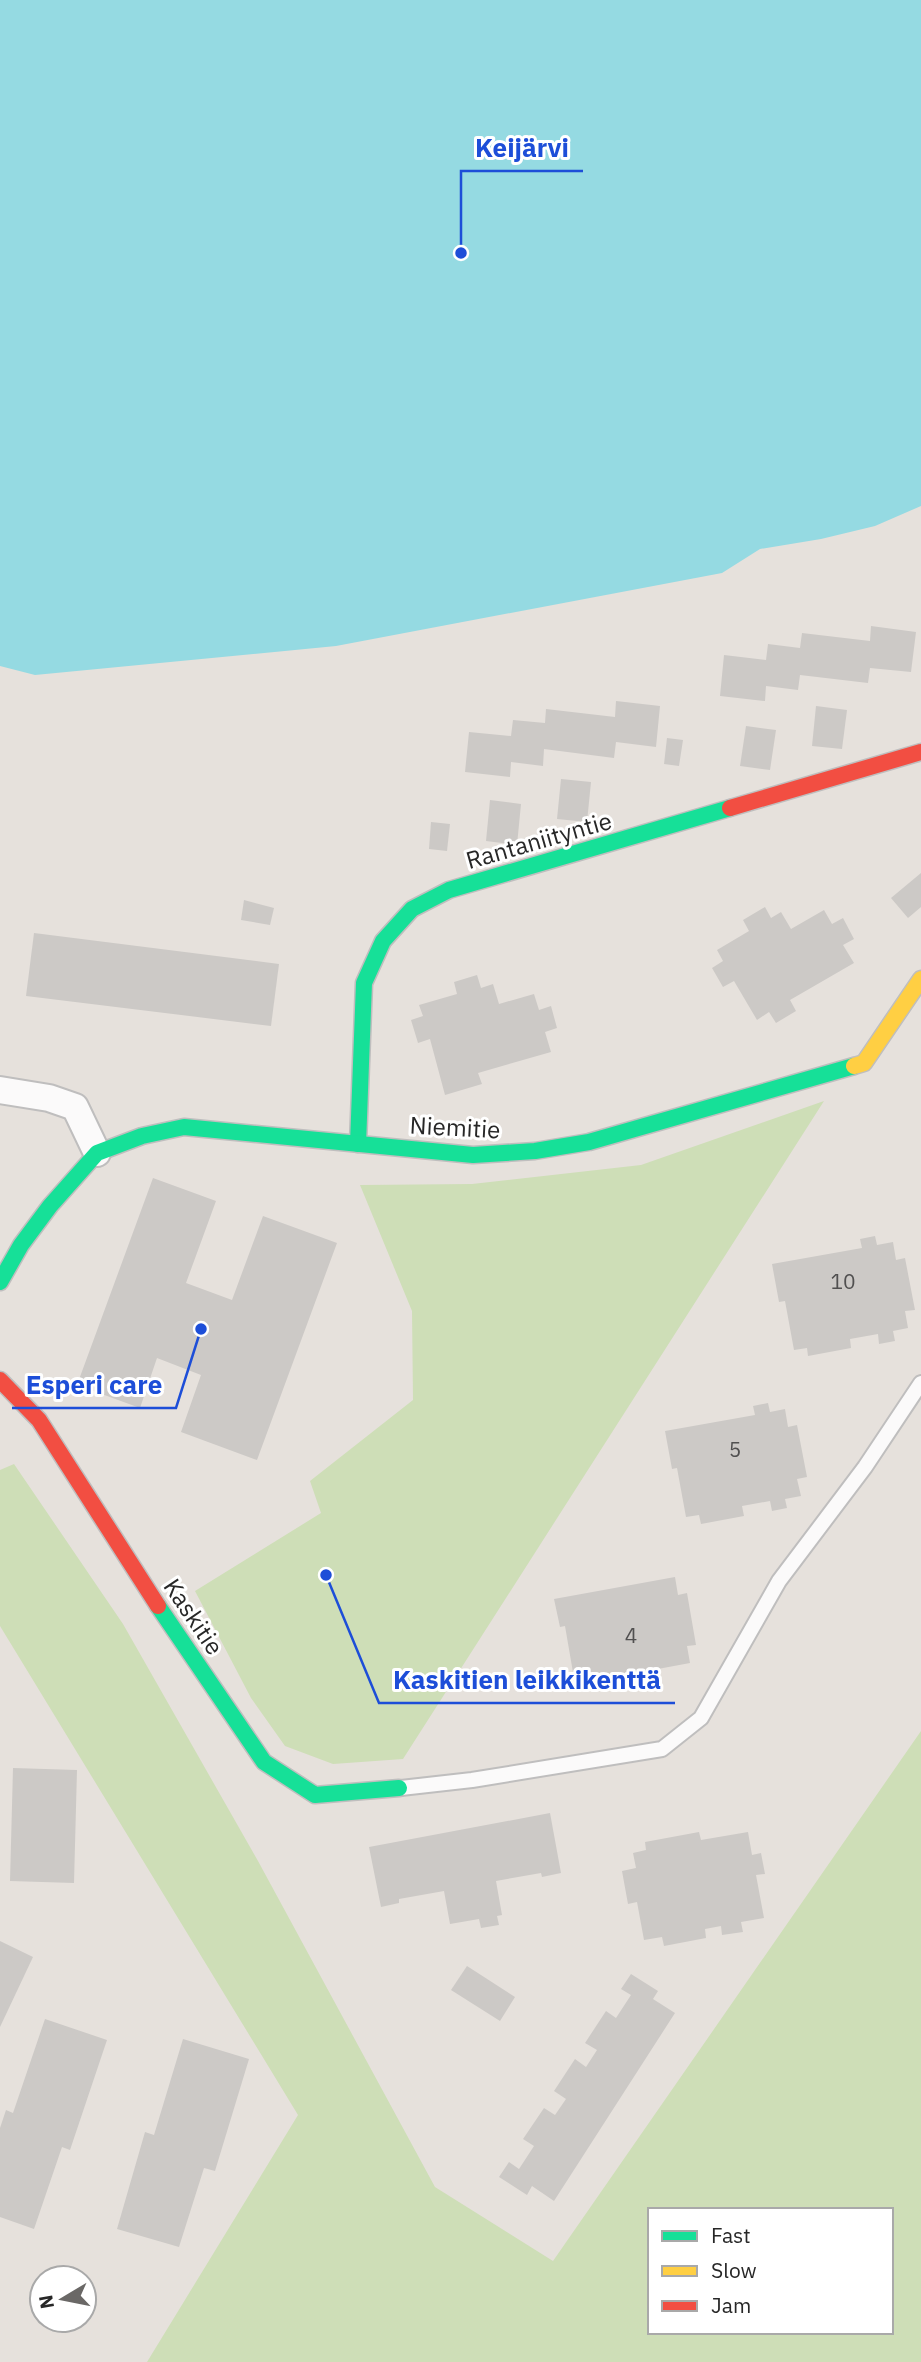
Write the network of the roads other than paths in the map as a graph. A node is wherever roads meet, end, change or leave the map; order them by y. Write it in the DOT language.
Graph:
graph roads {
  1 [pos="921,752"];
  2 [pos="920,983"];
  3 [pos="0,1090"];
  4 [pos="358,1144"];
  5 [pos="97,1153"];
  6 [pos="0,1282"];
  7 [pos="0,1380"];
  8 [pos="921,1383"];
  9 [pos="399,1788"];
  1 -- 4 [label="street, Rantaniityntie"];
  2 -- 4 [label="street, Niemitie"];
  3 -- 5 [label="street"];
  4 -- 5 [label="street, Niemitie"];
  5 -- 6 [label="street, Niemitie"];
  7 -- 9 [label="street, Kaskitie"];
  8 -- 9 [label="lane"];
}
